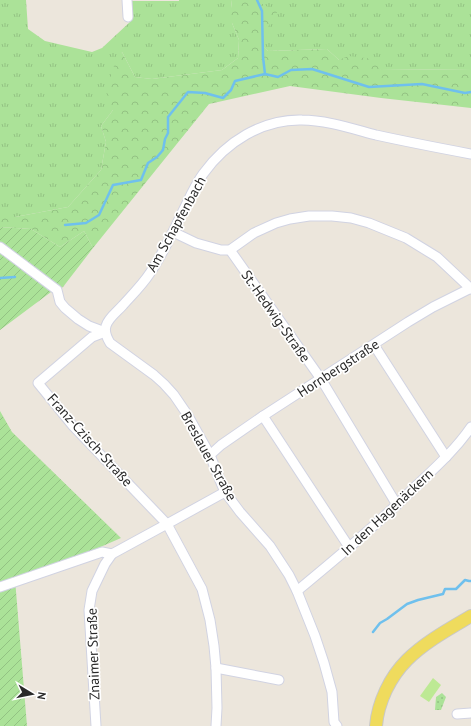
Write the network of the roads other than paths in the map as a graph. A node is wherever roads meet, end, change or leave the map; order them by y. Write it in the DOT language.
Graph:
graph roads {
  1 [pos="127,0"];
  2 [pos="128,17"];
  3 [pos="471,154"];
  4 [pos="173,232"];
  5 [pos="0,247"];
  6 [pos="230,250"];
  7 [pos="471,288"];
  8 [pos="105,332"];
  9 [pos="374,345"];
  10 [pos="320,379"];
  11 [pos="263,416"];
  12 [pos="471,427"];
  13 [pos="210,455"];
  14 [pos="446,457"];
  15 [pos="225,492"];
  16 [pos="397,505"];
  17 [pos="167,524"];
  18 [pos="349,547"];
  19 [pos="112,554"];
  20 [pos="0,587"];
  21 [pos="297,591"];
  22 [pos="471,616"];
  23 [pos="216,668"];
  24 [pos="280,680"];
  25 [pos="471,713"];
  26 [pos="457,714"];
  27 [pos="96,726"];
  28 [pos="216,726"];
  29 [pos="337,726"];
  30 [pos="376,726"];
  1 -- 2 [label="street"];
  3 -- 4 [label="street, Am Schapfenbach"];
  4 -- 6 [label="street"];
  4 -- 8 [label="street, Am Schapfenbach"];
  5 -- 8 [label="street"];
  6 -- 7 [label="street"];
  6 -- 10 [label="street, St.-Hedwig-Straße"];
  7 -- 9 [label="street, Hornbergstraße"];
  8 -- 13 [label="street, Breslauer Straße"];
  8 -- 17 [label="street, Franz-Czisch-Straße"];
  9 -- 10 [label="street, Hornbergstraße"];
  9 -- 14 [label="street"];
  10 -- 11 [label="street, Hornbergstraße"];
  10 -- 16 [label="street, St.-Hedwig-Straße"];
  11 -- 13 [label="street, Hornbergstraße"];
  11 -- 18 [label="street"];
  12 -- 14 [label="street, In den Hagenäckern"];
  13 -- 15 [label="street, Breslauer Straße"];
  14 -- 16 [label="street, In den Hagenäckern"];
  15 -- 17 [label="street"];
  15 -- 21 [label="street, Breslauer Straße"];
  16 -- 18 [label="street, In den Hagenäckern"];
  17 -- 19 [label="street"];
  17 -- 23 [label="street"];
  18 -- 21 [label="street, In den Hagenäckern"];
  19 -- 20 [label="street"];
  19 -- 27 [label="street, Znaimer Straße"];
  21 -- 29 [label="street, Breslauer Straße"];
  22 -- 30 [label="main road"];
  23 -- 24 [label="street"];
  23 -- 28 [label="street"];
  25 -- 26 [label="street"];
}
